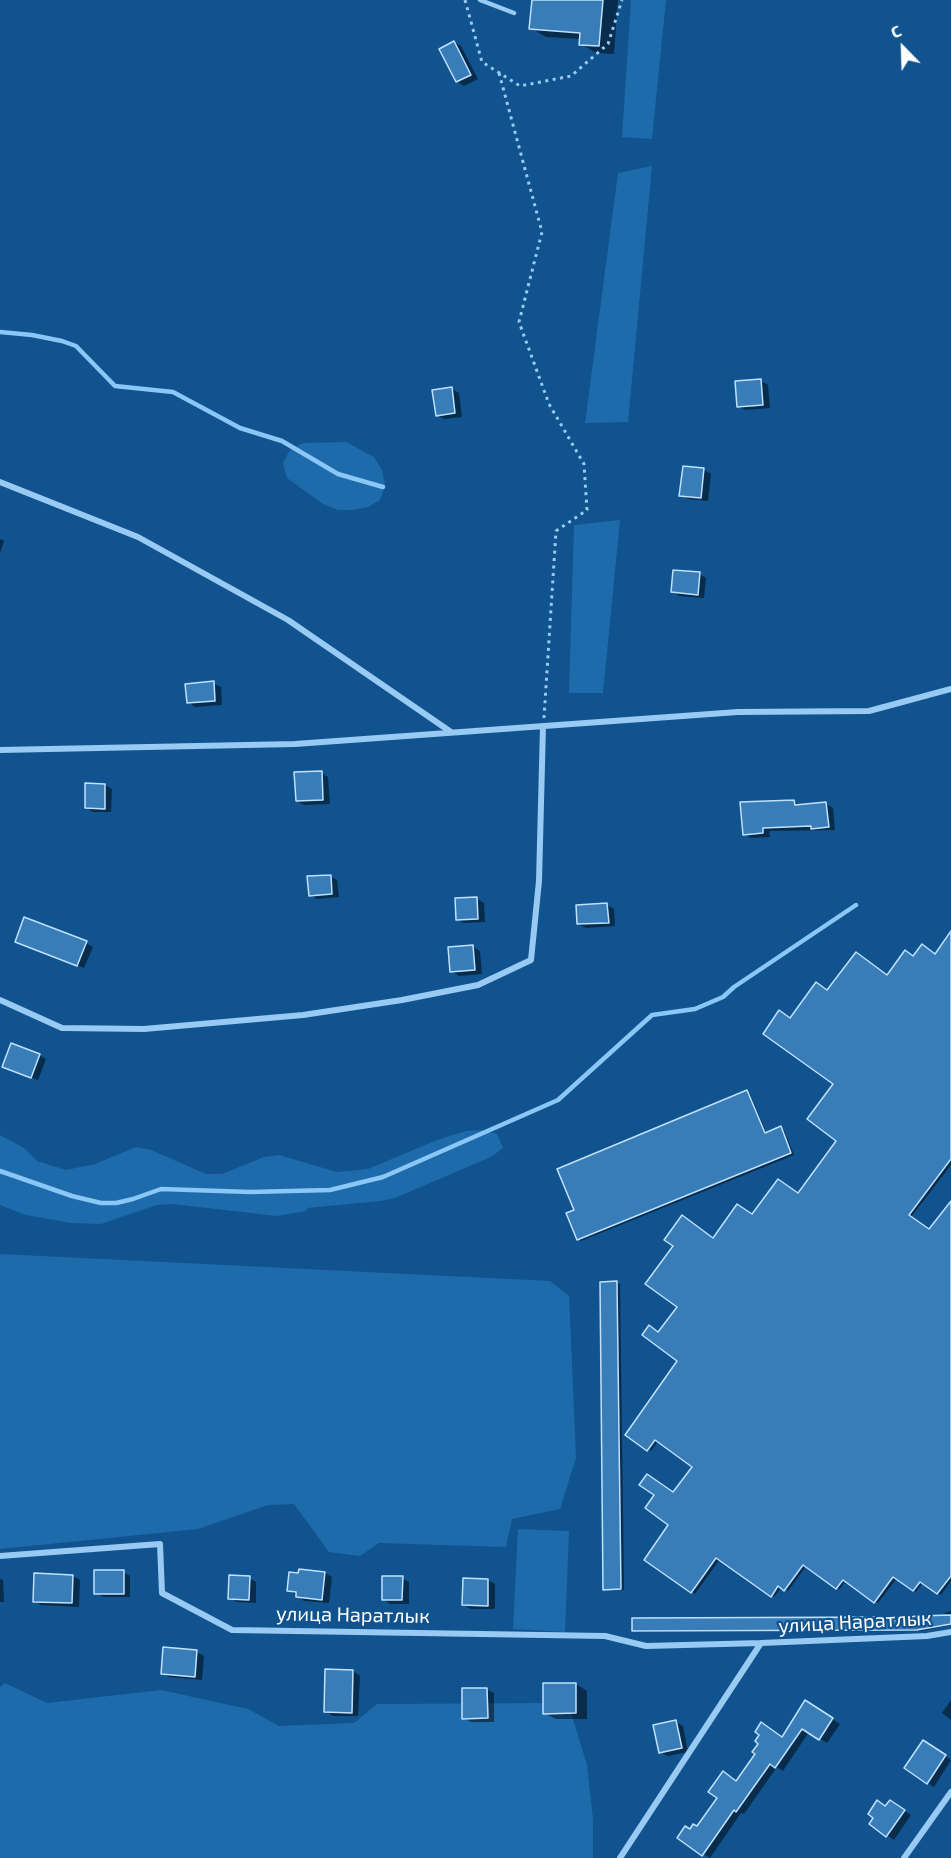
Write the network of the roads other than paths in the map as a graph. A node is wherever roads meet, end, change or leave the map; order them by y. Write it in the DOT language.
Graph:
graph roads {
  1 [pos="480,0"];
  2 [pos="514,13"];
  3 [pos="0,482"];
  4 [pos="951,689"];
  5 [pos="543,726"];
  6 [pos="451,732"];
  7 [pos="0,750"];
  8 [pos="0,1000"];
  9 [pos="0,1556"];
  10 [pos="951,1632"];
  11 [pos="761,1643"];
  12 [pos="951,1792"];
  13 [pos="620,1858"];
  14 [pos="904,1858"];
  1 -- 2 [label="lane"];
  3 -- 6 [label="street"];
  4 -- 5 [label="street"];
  5 -- 6 [label="street"];
  5 -- 8 [label="street"];
  6 -- 7 [label="street"];
  9 -- 11 [label="street, улица Наратлык"];
  10 -- 11 [label="street, улица Наратлык"];
  11 -- 13 [label="street, улица Наратлык"];
  12 -- 14 [label="street"];
}
